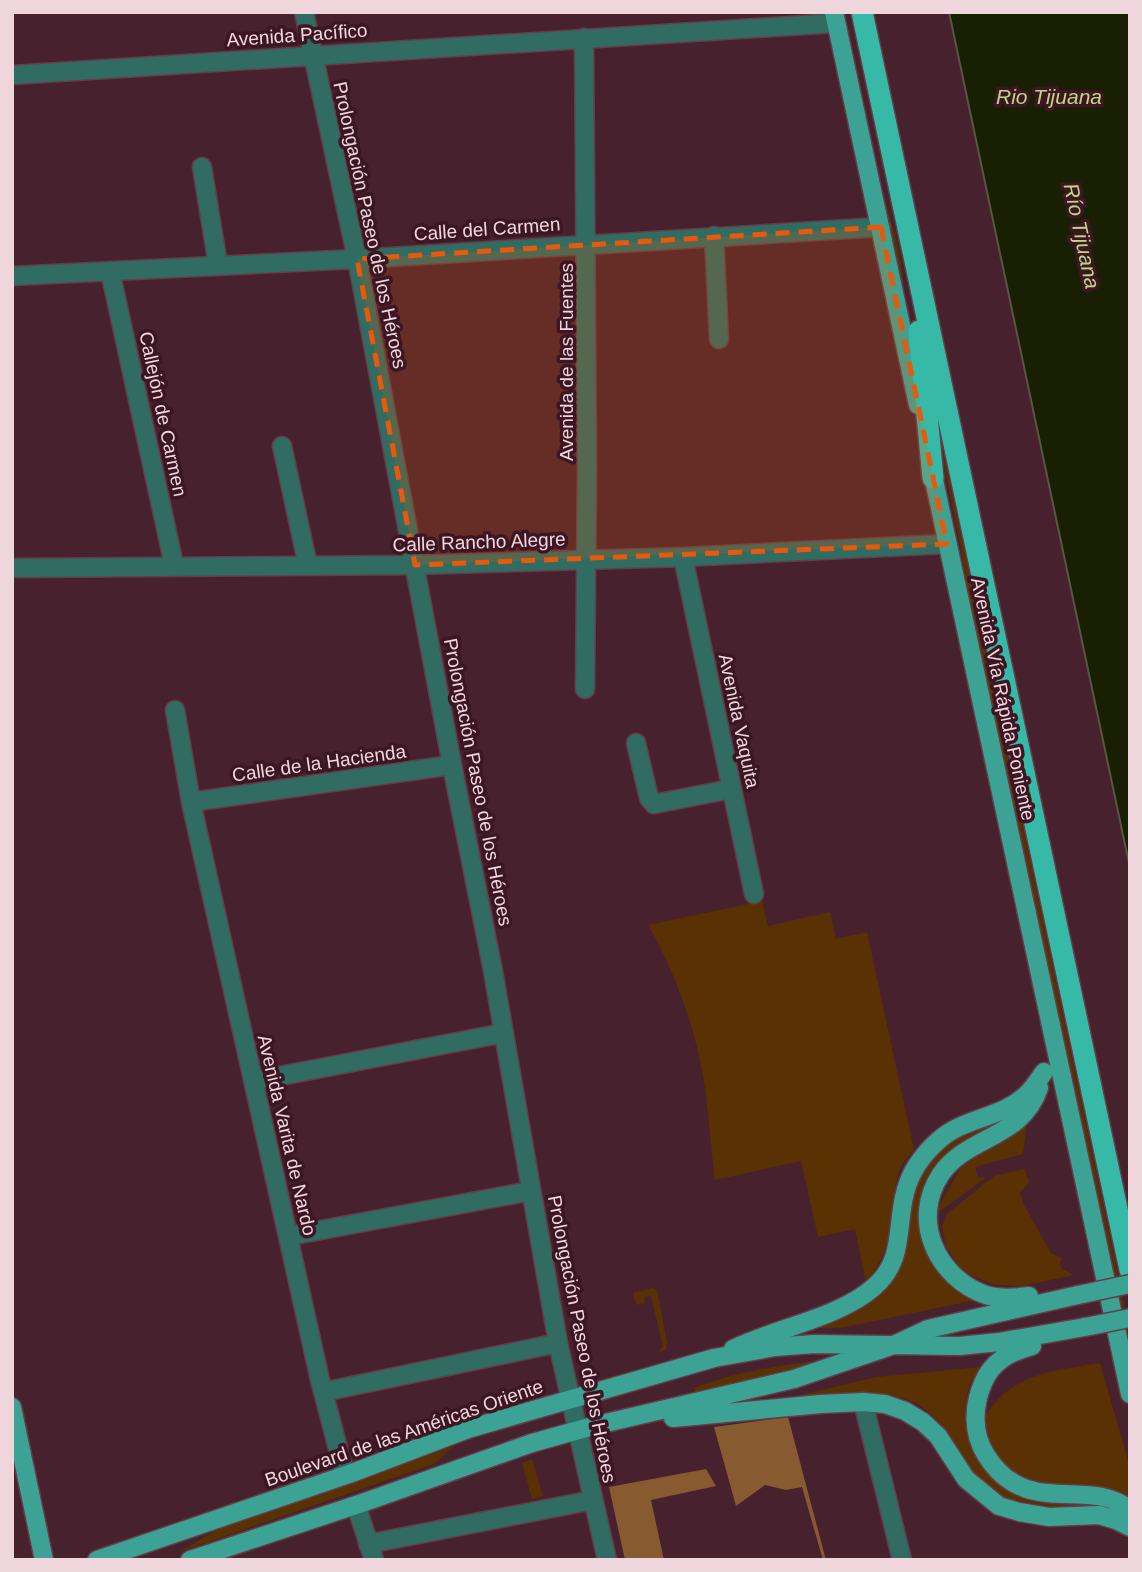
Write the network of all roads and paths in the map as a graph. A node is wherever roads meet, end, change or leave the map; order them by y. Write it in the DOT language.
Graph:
graph roads {
  1 [pos="304,12"];
  2 [pos="862,12"];
  3 [pos="839,16"];
  4 [pos="584,38"];
  5 [pos="313,54"];
  6 [pos="12,75"];
  7 [pos="890,138"];
  8 [pos="202,167"];
  9 [pos="881,226"];
  10 [pos="910,232"];
  11 [pos="714,236"];
  12 [pos="587,243"];
  13 [pos="357,258"];
  14 [pos="218,265"];
  15 [pos="110,271"];
  16 [pos="12,276"];
  17 [pos="719,338"];
  18 [pos="282,446"];
  19 [pos="933,478"];
  20 [pos="947,544"];
  21 [pos="683,558"];
  22 [pos="585,560"];
  23 [pos="174,565"];
  24 [pos="415,565"];
  25 [pos="308,566"];
  26 [pos="12,568"];
  27 [pos="585,689"];
  28 [pos="175,710"];
  29 [pos="636,743"];
  30 [pos="452,765"];
  31 [pos="731,789"];
  32 [pos="191,802"];
  33 [pos="754,894"];
  34 [pos="504,1032"];
  35 [pos="1053,1034"];
  36 [pos="1044,1072"];
  37 [pos="254,1081"];
  38 [pos="531,1191"];
  39 [pos="289,1236"];
  40 [pos="1130,1270"];
  41 [pos="1130,1284"];
  42 [pos="1078,1292"];
  43 [pos="1130,1318"];
  44 [pos="1085,1330"];
  45 [pos="558,1343"];
  46 [pos="894,1345"];
  47 [pos="714,1358"];
  48 [pos="323,1392"];
  49 [pos="1130,1394"];
  50 [pos="570,1399"];
  51 [pos="863,1402"];
  52 [pos="12,1407"];
  53 [pos="628,1419"];
  54 [pos="577,1430"];
  55 [pos="345,1475"];
  56 [pos="593,1500"];
  57 [pos="356,1505"];
  58 [pos="1130,1510"];
  59 [pos="1130,1527"];
  60 [pos="371,1552"];
  61 [pos="44,1560"];
  62 [pos="96,1560"];
  63 [pos="190,1560"];
  64 [pos="607,1560"];
  65 [pos="902,1560"];
  1 -- 5 [label="street, Prolongación Paseo de los Héroes"];
  2 -- 7 [label="highway, Avenida Vía Rápida Poniente"];
  3 -- 4 [label="street, Avenida Pacífico"];
  3 -- 7 [label="highway"];
  3 -- 9 [label="main road, Avenida Vía Rápida Poniente"];
  4 -- 5 [label="street, Avenida Pacífico"];
  4 -- 12 [label="street, Avenida de las Fuentes"];
  5 -- 6 [label="street, Avenida Pacífico"];
  5 -- 13 [label="street, Prolongación Paseo de los Héroes"];
  7 -- 10 [label="highway, Avenida Vía Rápida Poniente"];
  8 -- 14 [label="street"];
  9 -- 11 [label="street, Calle del Carmen"];
  9 -- 19 [label="main road, Avenida Vía Rápida Poniente"];
  10 -- 19 [label="highway"];
  10 -- 40 [label="highway, Avenida Vía Rápida Poniente"];
  11 -- 12 [label="street, Calle del Carmen"];
  11 -- 17 [label="street"];
  12 -- 13 [label="street, Calle del Carmen"];
  12 -- 22 [label="street, Avenida de las Fuentes"];
  13 -- 14 [label="street, Calle del Carmen"];
  13 -- 24 [label="street, Prolongación Paseo de los Héroes"];
  14 -- 15 [label="street, Calle del Carmen"];
  15 -- 16 [label="street, Calle del Carmen"];
  15 -- 23 [label="street, Callejón de Carmen"];
  18 -- 25 [label="street"];
  19 -- 20 [label="main road, Avenida Vía Rápida Poniente"];
  20 -- 21 [label="street, Calle Rancho Alegre"];
  20 -- 35 [label="main road, Avenida Vía Rápida Poniente"];
  21 -- 22 [label="street, Calle Rancho Alegre"];
  21 -- 31 [label="street, Avenida Vaquita"];
  22 -- 24 [label="street, Calle Rancho Alegre"];
  22 -- 27 [label="street, Avenida de las Fuentes"];
  23 -- 25 [label="street, Calle Rancho Alegre"];
  23 -- 26 [label="street, Calle Rancho Alegre"];
  24 -- 25 [label="street, Calle Rancho Alegre"];
  24 -- 30 [label="street, Prolongación Paseo de los Héroes"];
  28 -- 32 [label="street, Avenida Varita de Nardo"];
  29 -- 31 [label="street"];
  30 -- 32 [label="street, Calle de la Hacienda"];
  30 -- 34 [label="street, Prolongación Paseo de los Héroes"];
  31 -- 33 [label="street, Avenida Vaquita"];
  32 -- 37 [label="street, Avenida Varita de Nardo"];
  34 -- 37 [label="street"];
  34 -- 38 [label="street, Prolongación Paseo de los Héroes"];
  35 -- 36 [label="main road"];
  35 -- 49 [label="main road, Avenida Vía Rápida Poniente"];
  36 -- 42 [label="main road"];
  36 -- 47 [label="main road"];
  37 -- 39 [label="street, Avenida Varita de Nardo"];
  38 -- 39 [label="street"];
  38 -- 45 [label="street, Prolongación Paseo de los Héroes"];
  39 -- 48 [label="street, Avenida Varita de Nardo"];
  41 -- 42 [label="main road, Boulevard de las Américas Oriente, bridge"];
  42 -- 46 [label="main road, Boulevard de las Américas Oriente"];
  43 -- 44 [label="main road, Boulevard de las Américas Oriente, bridge"];
  44 -- 46 [label="main road, Boulevard de las Américas Oriente"];
  44 -- 58 [label="main road"];
  45 -- 48 [label="street"];
  45 -- 50 [label="street, Prolongación Paseo de los Héroes"];
  46 -- 47 [label="main road, Boulevard de las Américas Oriente"];
  46 -- 53 [label="main road, Boulevard de las Américas Oriente"];
  47 -- 50 [label="main road, Boulevard de las Américas Oriente"];
  48 -- 55 [label="street, Avenida Varita de Nardo"];
  50 -- 54 [label="street, Prolongación Paseo de los Héroes"];
  50 -- 55 [label="main road, Boulevard de las Américas Oriente"];
  51 -- 53 [label="main road"];
  51 -- 59 [label="main road"];
  51 -- 65 [label="street"];
  52 -- 61 [label="main road"];
  53 -- 54 [label="main road, Boulevard de las Américas Oriente"];
  54 -- 56 [label="street, Prolongación Paseo de los Héroes"];
  54 -- 57 [label="main road, Boulevard de las Américas Oriente"];
  55 -- 62 [label="main road, Boulevard de las Américas Oriente"];
  56 -- 60 [label="street"];
  56 -- 64 [label="street, Prolongación Paseo de los Héroes"];
  57 -- 60 [label="street"];
  57 -- 63 [label="main road, Boulevard de las Américas Oriente"];
}
